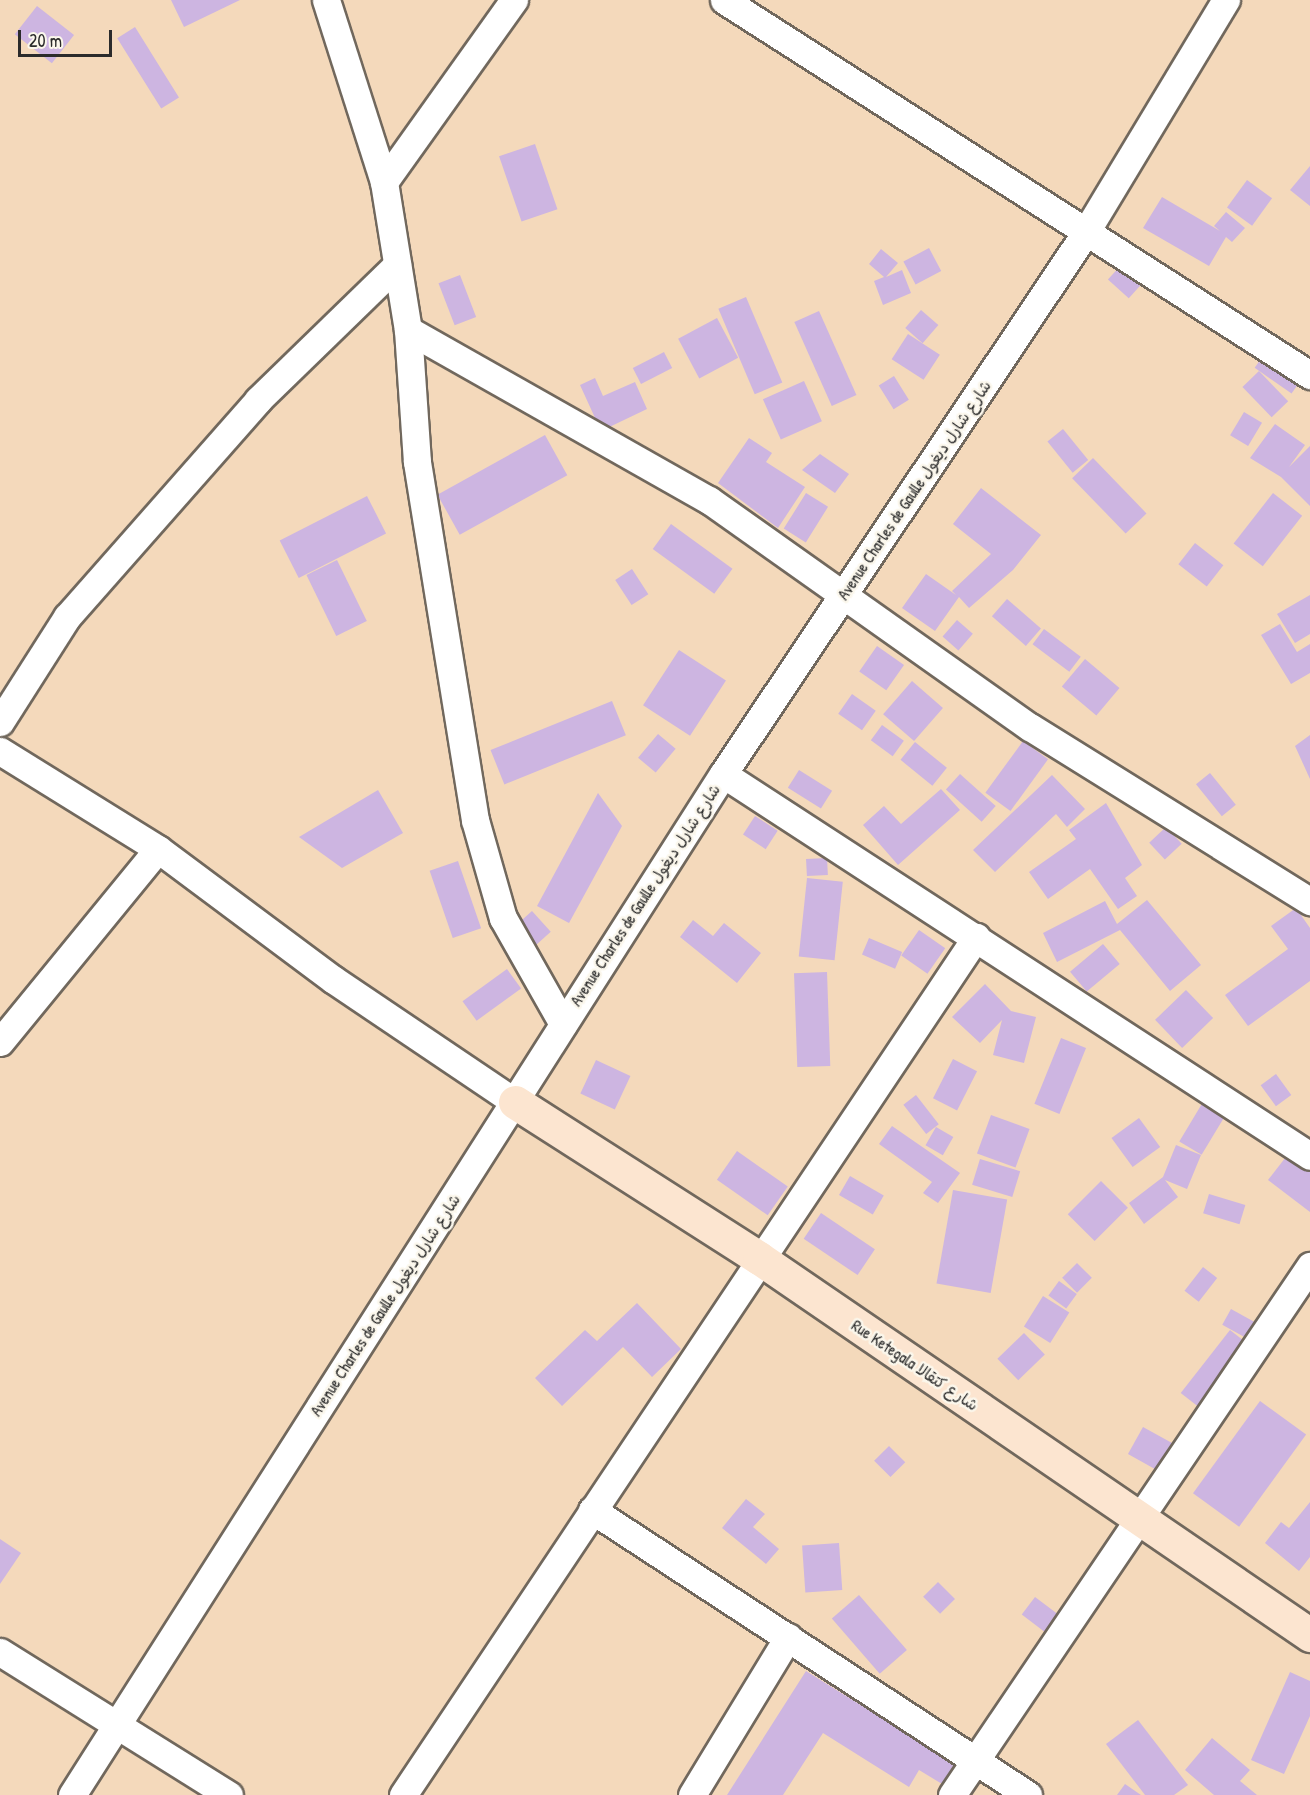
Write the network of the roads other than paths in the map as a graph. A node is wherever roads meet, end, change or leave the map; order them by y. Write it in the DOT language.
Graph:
graph roads {
  1 [pos="326,0"];
  2 [pos="514,0"];
  3 [pos="724,0"];
  4 [pos="1226,0"];
  5 [pos="384,182"];
  6 [pos="1084,234"];
  7 [pos="397,265"];
  8 [pos="408,330"];
  9 [pos="1310,375"];
  10 [pos="842,598"];
  11 [pos="0,722"];
  12 [pos="0,751"];
  13 [pos="723,774"];
  14 [pos="158,849"];
  15 [pos="1310,901"];
  16 [pos="976,937"];
  17 [pos="563,1024"];
  18 [pos="0,1042"];
  19 [pos="515,1102"];
  20 [pos="1310,1156"];
  21 [pos="759,1258"];
  22 [pos="1310,1266"];
  23 [pos="592,1510"];
  24 [pos="1136,1517"];
  25 [pos="1310,1635"];
  26 [pos="788,1637"];
  27 [pos="0,1652"];
  28 [pos="116,1723"];
  29 [pos="974,1760"];
  30 [pos="72,1795"];
  31 [pos="229,1795"];
  32 [pos="403,1795"];
  33 [pos="692,1795"];
  34 [pos="952,1795"];
  35 [pos="1029,1795"];
  1 -- 5 [label="street"];
  2 -- 5 [label="street"];
  3 -- 6 [label="street"];
  4 -- 6 [label="street, Avenue Charles de Gaulle شارع شارل ديغول"];
  5 -- 7 [label="street"];
  6 -- 9 [label="street"];
  6 -- 10 [label="street, Avenue Charles de Gaulle شارع شارل ديغول"];
  7 -- 8 [label="street"];
  7 -- 11 [label="street"];
  8 -- 10 [label="street"];
  8 -- 17 [label="street"];
  10 -- 13 [label="street, Avenue Charles de Gaulle شارع شارل ديغول"];
  10 -- 15 [label="street"];
  12 -- 14 [label="street"];
  13 -- 16 [label="street"];
  13 -- 17 [label="street, Avenue Charles de Gaulle شارع شارل ديغول"];
  14 -- 18 [label="street"];
  14 -- 19 [label="street"];
  16 -- 20 [label="street"];
  16 -- 21 [label="street"];
  17 -- 19 [label="street, Avenue Charles de Gaulle شارع شارل ديغول"];
  19 -- 21 [label="street, Rue Ketegala شارع كتقالا"];
  19 -- 28 [label="street, Avenue Charles de Gaulle شارع شارل ديغول"];
  21 -- 23 [label="street"];
  21 -- 24 [label="street, Rue Ketegala شارع كتقالا"];
  22 -- 24 [label="street"];
  23 -- 26 [label="street"];
  23 -- 32 [label="street"];
  24 -- 25 [label="street, Rue Ketegala شارع كتقالا"];
  24 -- 29 [label="street"];
  26 -- 29 [label="street"];
  26 -- 33 [label="street"];
  27 -- 28 [label="street"];
  28 -- 30 [label="street, Avenue Charles de Gaulle شارع شارل ديغول"];
  28 -- 31 [label="street"];
  29 -- 34 [label="street"];
  29 -- 35 [label="street"];
}
